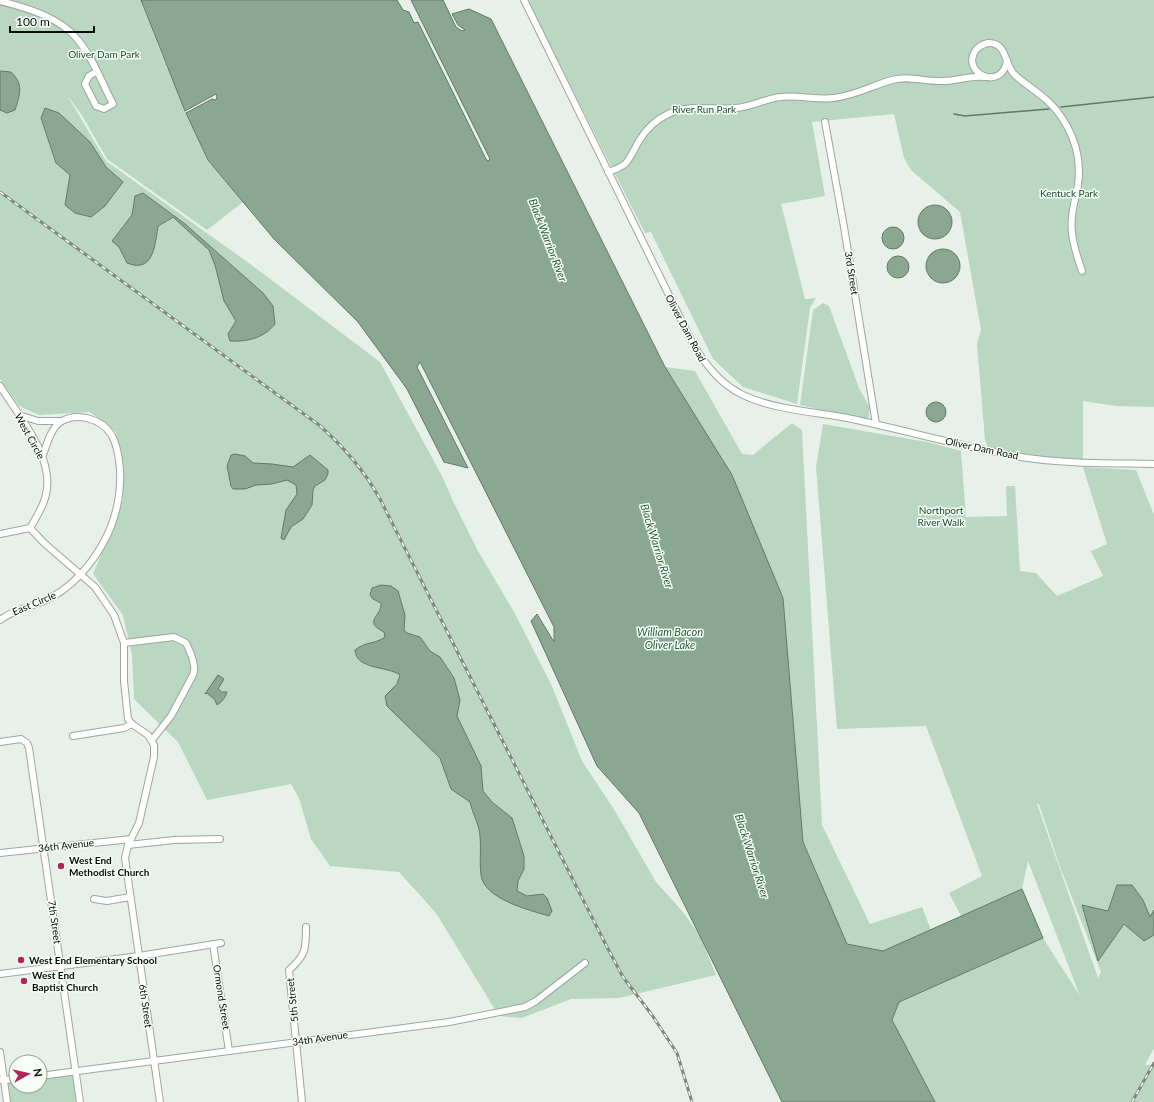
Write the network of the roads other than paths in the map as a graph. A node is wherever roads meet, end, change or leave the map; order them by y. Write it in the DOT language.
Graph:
graph roads {
  1 [pos="524,0"];
  2 [pos="0,1"];
  3 [pos="1007,60"];
  4 [pos="973,61"];
  5 [pos="96,72"];
  6 [pos="1000,74"];
  7 [pos="985,77"];
  8 [pos="1018,78"];
  9 [pos="958,79"];
  10 [pos="825,122"];
  11 [pos="608,172"];
  12 [pos="1082,271"];
  13 [pos="0,386"];
  14 [pos="18,414"];
  15 [pos="62,421"];
  16 [pos="876,424"];
  17 [pos="43,455"];
  18 [pos="1154,464"];
  19 [pos="30,528"];
  20 [pos="0,534"];
  21 [pos="81,574"];
  22 [pos="0,620"];
  23 [pos="124,643"];
  24 [pos="132,724"];
  25 [pos="73,736"];
  26 [pos="152,740"];
  27 [pos="0,742"];
  28 [pos="220,839"];
  29 [pos="130,842"];
  30 [pos="43,848"];
  31 [pos="0,852"];
  32 [pos="130,897"];
  33 [pos="94,899"];
  34 [pos="306,927"];
  35 [pos="222,943"];
  36 [pos="213,944"];
  37 [pos="139,956"];
  38 [pos="585,963"];
  39 [pos="61,966"];
  40 [pos="0,974"];
  41 [pos="296,1041"];
  42 [pos="229,1051"];
  43 [pos="0,1052"];
  44 [pos="154,1061"];
  45 [pos="75,1072"];
  46 [pos="48,1075"];
  47 [pos="2,1080"];
  48 [pos="7,1102"];
  49 [pos="80,1102"];
  50 [pos="160,1102"];
  51 [pos="302,1102"];
  1 -- 11 [label="street, Oliver Dam Road"];
  2 -- 5 [label="street"];
  3 -- 4 [label="street"];
  3 -- 6 [label="street"];
  3 -- 8 [label="street"];
  4 -- 7 [label="street"];
  4 -- 9 [label="street"];
  5 -- 5 [label="street"];
  6 -- 7 [label="street"];
  6 -- 8 [label="street"];
  7 -- 9 [label="street"];
  8 -- 12 [label="street"];
  9 -- 11 [label="street"];
  10 -- 16 [label="street, 3rd Street"];
  11 -- 16 [label="street, Oliver Dam Road"];
  13 -- 14 [label="street, West Circle"];
  14 -- 15 [label="street, East Circle"];
  14 -- 17 [label="street, West Circle"];
  15 -- 17 [label="street"];
  15 -- 21 [label="street, East Circle"];
  16 -- 18 [label="street, Oliver Dam Road"];
  17 -- 19 [label="street, West Circle"];
  19 -- 20 [label="street"];
  19 -- 21 [label="street"];
  21 -- 22 [label="street, East Circle"];
  21 -- 23 [label="street"];
  23 -- 24 [label="street"];
  23 -- 26 [label="street"];
  24 -- 25 [label="street"];
  24 -- 26 [label="street"];
  26 -- 29 [label="street, 6th Street"];
  27 -- 30 [label="street, 7th Street"];
  28 -- 29 [label="street, 36th Avenue"];
  29 -- 30 [label="street, 36th Avenue"];
  29 -- 32 [label="street, 6th Street"];
  30 -- 31 [label="street, 36th Avenue"];
  30 -- 39 [label="street, 7th Street"];
  32 -- 33 [label="street"];
  32 -- 37 [label="street, 6th Street"];
  34 -- 41 [label="street, 5th Street"];
  35 -- 36 [label="street"];
  36 -- 37 [label="street"];
  36 -- 42 [label="street, Ormond Street"];
  37 -- 39 [label="street"];
  37 -- 44 [label="street, 6th Street"];
  38 -- 41 [label="street, 34th Avenue"];
  39 -- 40 [label="street"];
  39 -- 45 [label="street, 7th Street"];
  41 -- 42 [label="street, 34th Avenue"];
  41 -- 51 [label="street, 5th Street"];
  42 -- 44 [label="street, 34th Avenue"];
  43 -- 47 [label="street"];
  44 -- 45 [label="street, 34th Avenue"];
  44 -- 50 [label="street, 6th Street"];
  45 -- 46 [label="street, 34th Avenue"];
  45 -- 49 [label="street, 7th Street"];
  47 -- 48 [label="street"];
}
